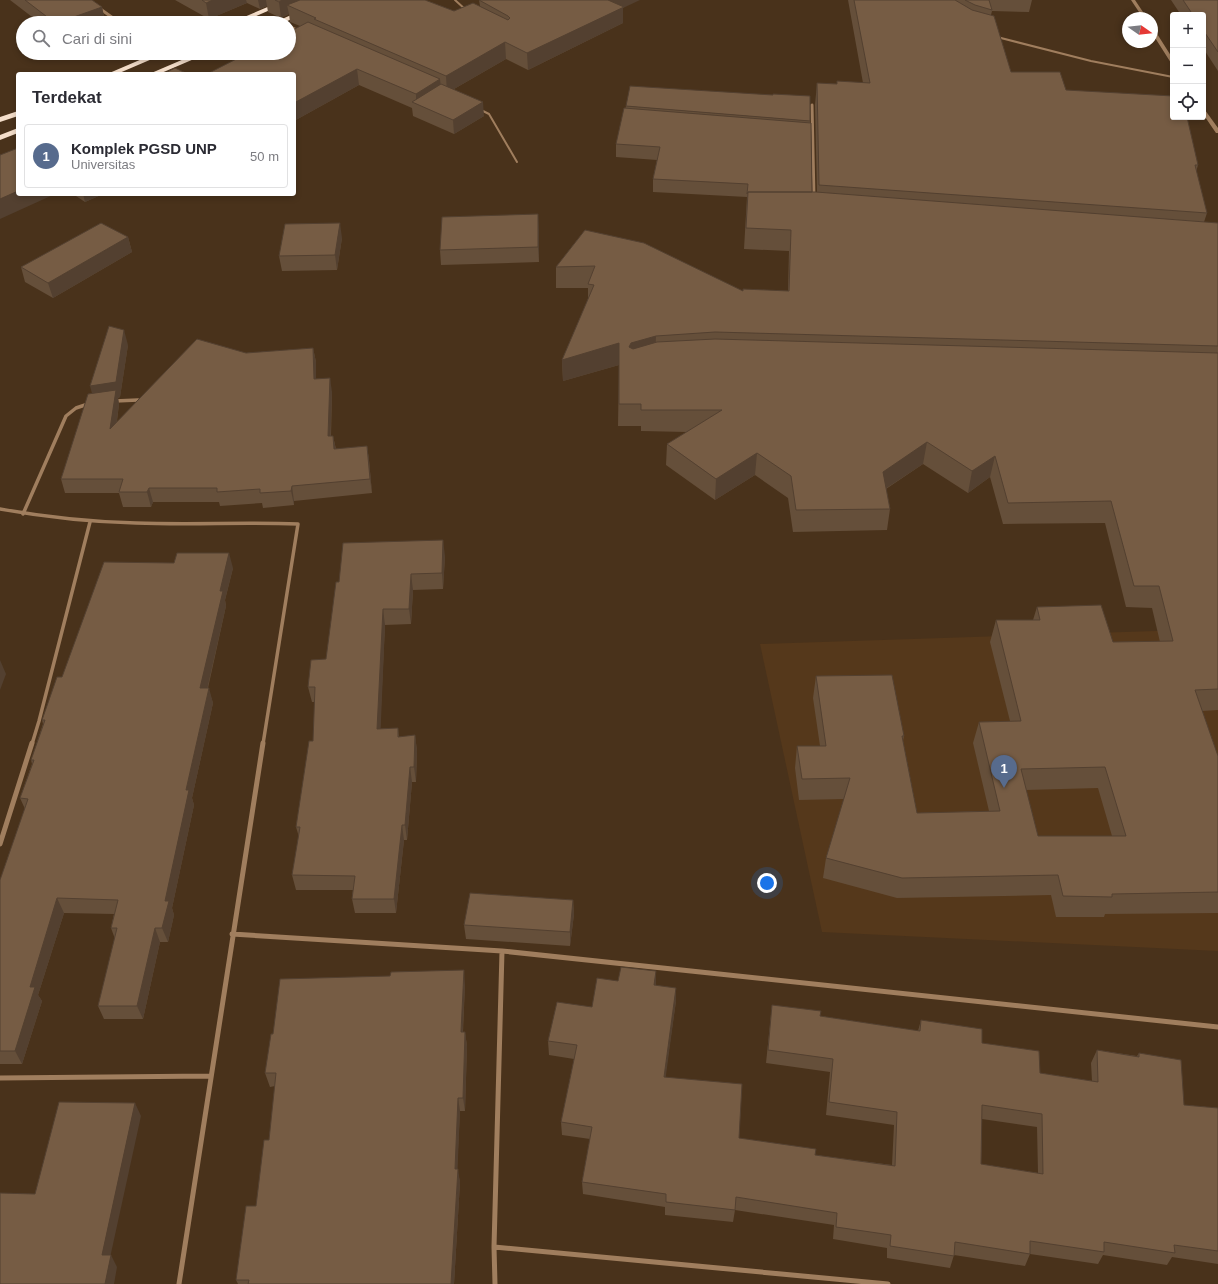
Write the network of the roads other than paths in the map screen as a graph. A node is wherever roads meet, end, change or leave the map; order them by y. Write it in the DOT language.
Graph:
graph roads {
  1 [pos="290,0"];
  2 [pos="455,0"];
  3 [pos="1133,0"];
  4 [pos="327,1"];
  5 [pos="95,5"];
  6 [pos="1141,12"];
  7 [pos="471,14"];
  8 [pos="110,16"];
  9 [pos="251,16"];
  10 [pos="294,16"];
  11 [pos="296,29"];
  12 [pos="303,32"];
  13 [pos="995,36"];
  14 [pos="1158,39"];
  15 [pos="1170,58"];
  16 [pos="145,60"];
  17 [pos="187,60"];
  18 [pos="117,72"];
  19 [pos="158,72"];
  20 [pos="1170,76"];
  21 [pos="812,105"];
  22 [pos="475,108"];
  23 [pos="16,114"];
  24 [pos="1206,114"];
  25 [pos="0,120"];
  26 [pos="16,131"];
  27 [pos="805,132"];
  28 [pos="1218,132"];
  29 [pos="812,133"];
  30 [pos="0,138"];
  31 [pos="517,162"];
  32 [pos="814,202"];
  33 [pos="138,400"];
  34 [pos="111,401"];
  35 [pos="90,404"];
  36 [pos="0,510"];
  37 [pos="22,514"];
  38 [pos="90,522"];
  39 [pos="0,844"];
  40 [pos="232,934"];
  41 [pos="502,951"];
  42 [pos="1218,1027"];
  43 [pos="210,1076"];
  44 [pos="0,1078"];
  45 [pos="494,1247"];
  46 [pos="178,1284"];
  47 [pos="495,1284"];
  48 [pos="888,1284"];
  1 -- 9 [label="highway"];
  2 -- 7 [label="lane"];
  3 -- 6 [label="street"];
  4 -- 10 [label="highway"];
  5 -- 8 [label="street"];
  11 -- 12 [label="lane"];
  13 -- 20 [label="lane"];
  14 -- 15 [label="street"];
  16 -- 18 [label="highway"];
  17 -- 19 [label="highway"];
  21 -- 29 [label="street"];
  22 -- 31 [label="lane"];
  23 -- 25 [label="highway"];
  24 -- 28 [label="street"];
  26 -- 30 [label="highway"];
  27 -- 29 [label="street"];
  29 -- 32 [label="street"];
  33 -- 34 [label="street"];
  35 -- 37 [label="street"];
  36 -- 37 [label="street"];
  37 -- 38 [label="street"];
  38 -- 39 [label="street"];
  38 -- 40 [label="street"];
  40 -- 41 [label="street"];
  40 -- 43 [label="street"];
  41 -- 42 [label="street"];
  41 -- 45 [label="street"];
  43 -- 44 [label="street"];
  43 -- 46 [label="street"];
  45 -- 47 [label="street"];
  45 -- 48 [label="street"];
}
